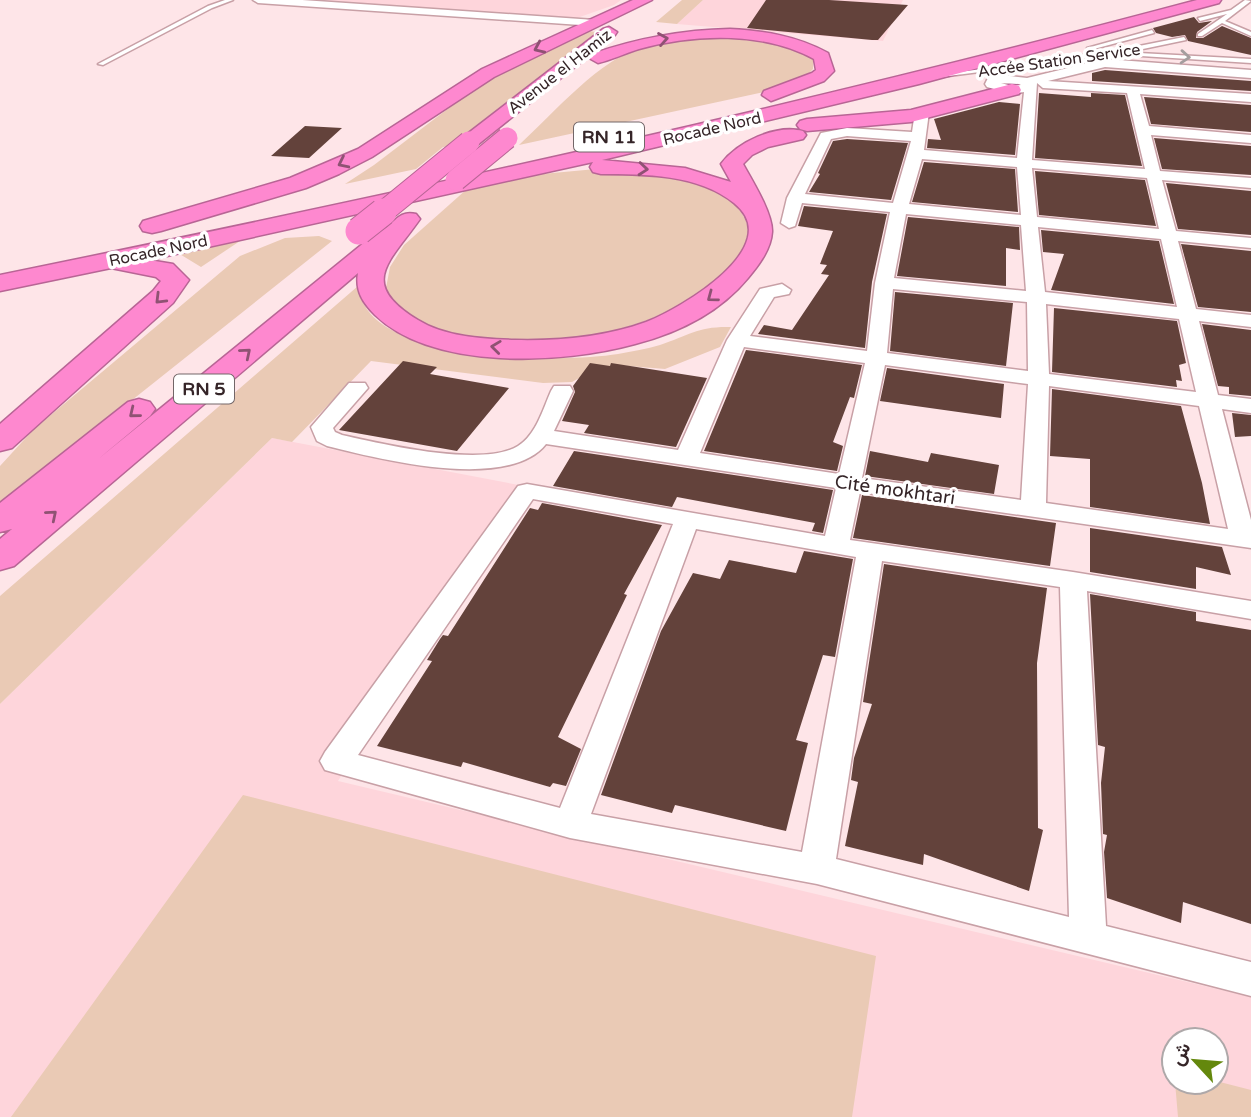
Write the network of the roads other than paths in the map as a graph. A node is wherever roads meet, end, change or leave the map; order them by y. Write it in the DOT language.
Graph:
graph roads {
  1 [pos="230,0"];
  2 [pos="258,0"];
  3 [pos="647,0"];
  4 [pos="665,0"];
  5 [pos="1179,0"];
  6 [pos="1214,0"];
  7 [pos="1249,0"];
  8 [pos="1230,11"];
  9 [pos="1200,19"];
  10 [pos="1223,22"];
  11 [pos="595,23"];
  12 [pos="1152,32"];
  13 [pos="1251,34"];
  14 [pos="1200,35"];
  15 [pos="1184,39"];
  16 [pos="1119,52"];
  17 [pos="598,58"];
  18 [pos="1251,61"];
  19 [pos="101,64"];
  20 [pos="1021,66"];
  21 [pos="1219,72"];
  22 [pos="1251,74"];
  23 [pos="933,76"];
  24 [pos="991,85"];
  25 [pos="1025,86"];
  26 [pos="1133,91"];
  27 [pos="1230,96"];
  28 [pos="1251,98"];
  29 [pos="922,112"];
  30 [pos="1247,116"];
  31 [pos="700,118"];
  32 [pos="1142,130"];
  33 [pos="826,136"];
  34 [pos="1251,138"];
  35 [pos="669,139"];
  36 [pos="916,146"];
  37 [pos="1024,164"];
  38 [pos="1153,174"];
  39 [pos="502,176"];
  40 [pos="1251,183"];
  41 [pos="795,198"];
  42 [pos="752,208"];
  43 [pos="900,211"];
  44 [pos="408,219"];
  45 [pos="1028,222"];
  46 [pos="789,223"];
  47 [pos="136,231"];
  48 [pos="1167,234"];
  49 [pos="1251,243"];
  50 [pos="86,244"];
  51 [pos="35,258"];
  52 [pos="0,265"];
  53 [pos="63,270"];
  54 [pos="0,283"];
  55 [pos="884,283"];
  56 [pos="782,290"];
  57 [pos="1036,296"];
  58 [pos="1188,314"];
  59 [pos="1251,321"];
  60 [pos="737,340"];
  61 [pos="876,358"];
  62 [pos="1039,377"];
  63 [pos="357,388"];
  64 [pos="562,391"];
  65 [pos="1209,400"];
  66 [pos="1251,406"];
  67 [pos="0,440"];
  68 [pos="534,443"];
  69 [pos="686,459"];
  70 [pos="848,483"];
  71 [pos="527,491"];
  72 [pos="1033,508"];
  73 [pos="687,520"];
  74 [pos="0,521"];
  75 [pos="1247,539"];
  76 [pos="836,546"];
  77 [pos="870,551"];
  78 [pos="0,558"];
  79 [pos="1073,580"];
  80 [pos="1251,610"];
  81 [pos="570,824"];
  82 [pos="817,869"];
  83 [pos="1088,939"];
  84 [pos="1251,979"];
  1 -- 19 [label="lane"];
  2 -- 11 [label="street"];
  3 -- 11 [label="highway"];
  3 -- 74 [label="highway, Avenue el Hamiz / RN 5, one-way, bridge"];
  4 -- 17 [label="highway, RN 5"];
  5 -- 31 [label="highway, Rocade Nord / RN 11"];
  6 -- 23 [label="highway, Rocade Nord / RN 11"];
  7 -- 8 [label="lane"];
  8 -- 9 [label="lane"];
  8 -- 10 [label="lane"];
  10 -- 13 [label="lane"];
  10 -- 14 [label="lane"];
  11 -- 47 [label="highway, one-way"];
  12 -- 20 [label="lane"];
  15 -- 16 [label="lane, Accée Station Service"];
  16 -- 18 [label="lane, one-way"];
  16 -- 20 [label="lane, Accée Station Service"];
  17 -- 31 [label="highway, one-way"];
  17 -- 44 [label="highway, RN 5, bridge"];
  20 -- 23 [label="lane, Accée Station Service"];
  21 -- 22 [label="street"];
  21 -- 25 [label="street"];
  21 -- 27 [label="street"];
  23 -- 24 [label="highway"];
  23 -- 35 [label="highway, Rocade Nord / RN 11"];
  24 -- 25 [label="street"];
  25 -- 26 [label="street"];
  25 -- 29 [label="highway"];
  25 -- 37 [label="street"];
  26 -- 27 [label="street"];
  26 -- 32 [label="street"];
  27 -- 28 [label="street"];
  27 -- 30 [label="street"];
  29 -- 35 [label="highway"];
  29 -- 36 [label="street"];
  30 -- 34 [label="street"];
  31 -- 51 [label="highway, Rocade Nord / RN 11"];
  32 -- 34 [label="street"];
  32 -- 38 [label="street"];
  33 -- 36 [label="street"];
  33 -- 41 [label="street"];
  33 -- 42 [label="highway"];
  35 -- 39 [label="highway, Rocade Nord / RN 11"];
  36 -- 37 [label="street"];
  36 -- 43 [label="street"];
  37 -- 38 [label="street"];
  37 -- 45 [label="street"];
  38 -- 40 [label="street"];
  38 -- 48 [label="street"];
  39 -- 42 [label="highway, one-way"];
  39 -- 53 [label="highway, Rocade Nord / RN 11"];
  41 -- 43 [label="street"];
  41 -- 46 [label="street"];
  42 -- 44 [label="highway, one-way"];
  43 -- 45 [label="street"];
  43 -- 55 [label="street"];
  78 -- 44 [label="highway, RN 5, one-way"];
  45 -- 48 [label="street"];
  45 -- 57 [label="street"];
  48 -- 49 [label="street"];
  48 -- 58 [label="street"];
  50 -- 51 [label="highway"];
  51 -- 52 [label="highway, Rocade Nord / RN 11"];
  53 -- 54 [label="highway, Rocade Nord / RN 11"];
  53 -- 67 [label="highway, one-way"];
  55 -- 57 [label="street"];
  55 -- 61 [label="street"];
  56 -- 60 [label="street"];
  57 -- 58 [label="street"];
  57 -- 62 [label="street"];
  58 -- 59 [label="street"];
  58 -- 65 [label="street"];
  60 -- 61 [label="street"];
  60 -- 69 [label="street"];
  61 -- 62 [label="street"];
  61 -- 70 [label="street"];
  62 -- 65 [label="street"];
  62 -- 72 [label="street"];
  63 -- 68 [label="street"];
  64 -- 68 [label="street"];
  65 -- 66 [label="street"];
  65 -- 75 [label="street"];
  68 -- 69 [label="street, Cité mokhtari"];
  68 -- 71 [label="street"];
  69 -- 70 [label="street, Cité mokhtari"];
  70 -- 72 [label="street, Cité mokhtari"];
  70 -- 76 [label="street"];
  71 -- 73 [label="street"];
  71 -- 81 [label="street"];
  72 -- 75 [label="street, Cité mokhtari"];
  73 -- 76 [label="street"];
  73 -- 81 [label="street"];
  76 -- 77 [label="street"];
  77 -- 79 [label="street"];
  77 -- 82 [label="street"];
  79 -- 80 [label="street"];
  79 -- 83 [label="street"];
  81 -- 82 [label="street"];
  82 -- 83 [label="street"];
  83 -- 84 [label="street"];
}
